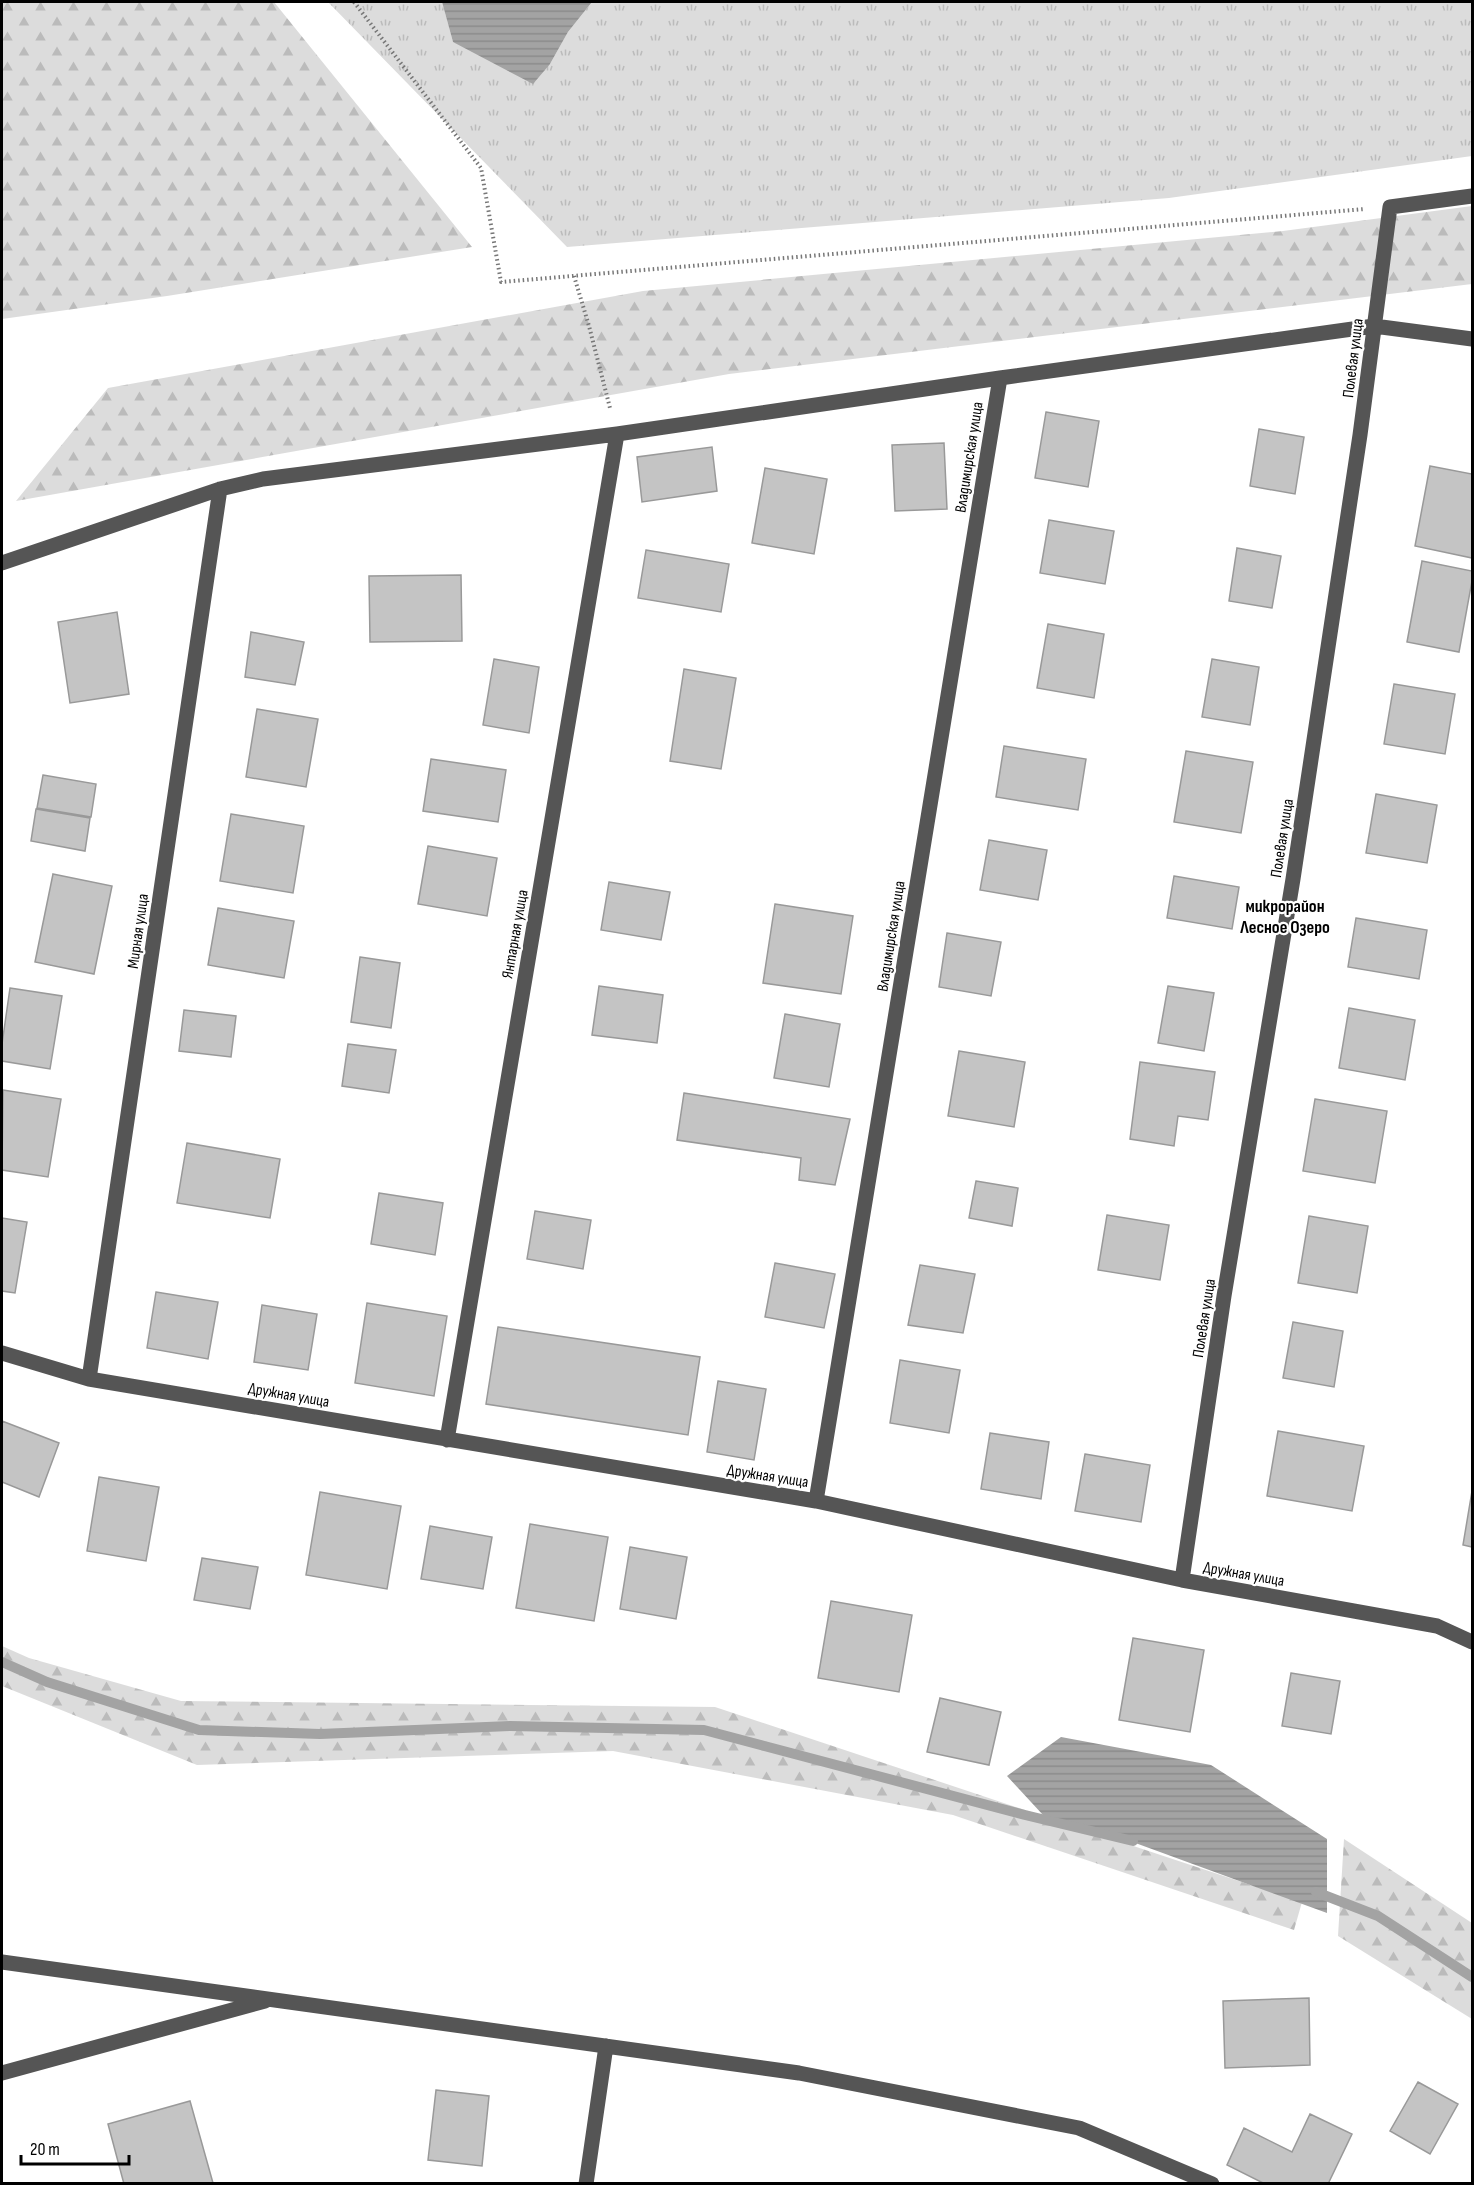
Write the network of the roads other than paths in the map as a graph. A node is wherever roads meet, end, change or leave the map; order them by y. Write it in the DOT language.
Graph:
graph roads {
  1 [pos="1473,196"];
  2 [pos="1374,326"];
  3 [pos="1473,339"];
  4 [pos="1000,378"];
  5 [pos="616,434"];
  6 [pos="220,489"];
  7 [pos="2,563"];
  8 [pos="2,1353"];
  9 [pos="89,1379"];
  10 [pos="447,1440"];
  11 [pos="816,1501"];
  12 [pos="1182,1580"];
  13 [pos="1473,1642"];
  14 [pos="2,1962"];
  15 [pos="271,2000"];
  16 [pos="606,2046"];
  17 [pos="2,2073"];
  18 [pos="586,2184"];
  19 [pos="1212,2184"];
  1 -- 2 [label="street, Полевая улица"];
  2 -- 3 [label="street"];
  2 -- 4 [label="street"];
  2 -- 12 [label="street, Полевая улица"];
  4 -- 5 [label="street"];
  4 -- 11 [label="street, Владимирская улица"];
  5 -- 6 [label="street"];
  5 -- 10 [label="street, Янтарная улица"];
  6 -- 7 [label="street"];
  6 -- 9 [label="street, Мирная улица"];
  8 -- 9 [label="street, Дружная улица"];
  9 -- 10 [label="street, Дружная улица"];
  10 -- 11 [label="street, Дружная улица"];
  11 -- 12 [label="street, Дружная улица"];
  12 -- 13 [label="street, Дружная улица"];
  14 -- 15 [label="street"];
  15 -- 16 [label="street"];
  15 -- 17 [label="street"];
  16 -- 18 [label="street"];
  16 -- 19 [label="street"];
}
